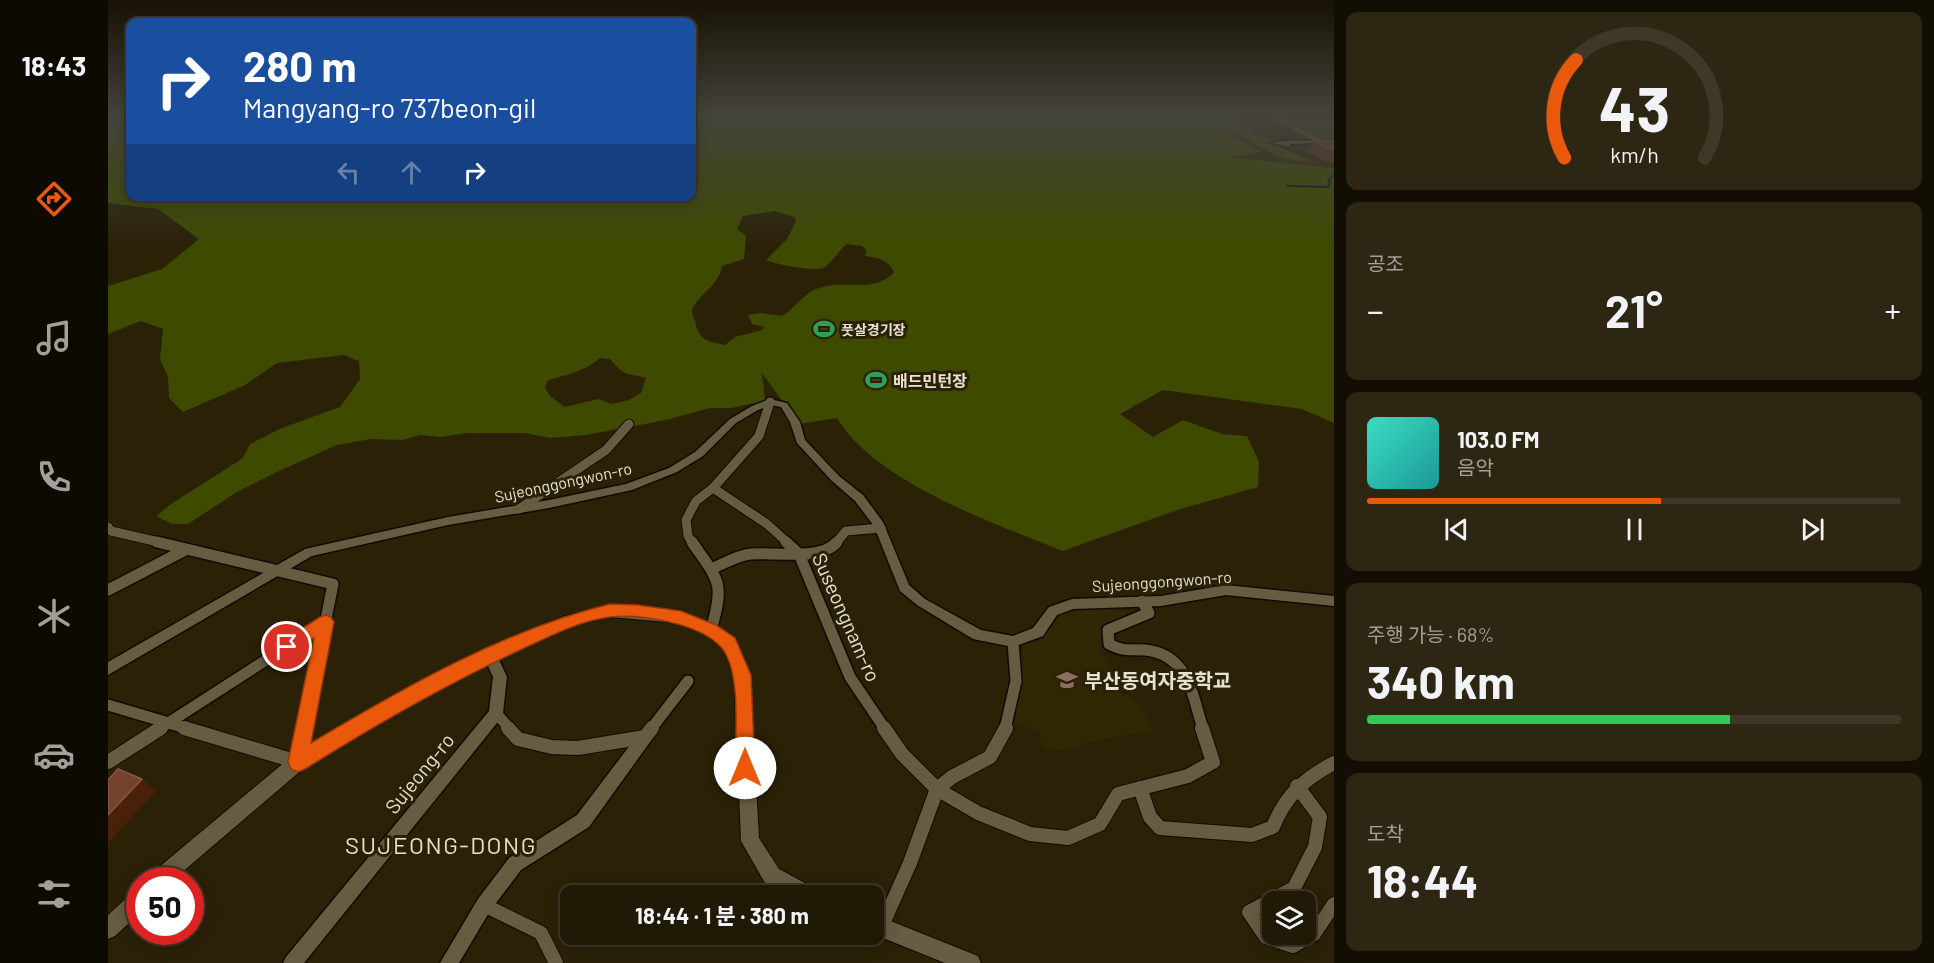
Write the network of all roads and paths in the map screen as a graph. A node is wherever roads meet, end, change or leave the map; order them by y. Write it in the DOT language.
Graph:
graph roads {
  1 [pos="770,402"];
  2 [pos="629,424"];
  3 [pos="713,488"];
  4 [pos="519,509"];
  5 [pos="108,527"];
  6 [pos="881,528"];
  7 [pos="185,550"];
  8 [pos="798,554"];
  9 [pos="711,569"];
  10 [pos="275,570"];
  11 [pos="108,590"];
  12 [pos="1334,601"];
  13 [pos="1142,602"];
  14 [pos="326,622"];
  15 [pos="711,630"];
  16 [pos="1013,642"];
  17 [pos="490,655"];
  18 [pos="108,669"];
  19 [pos="688,681"];
  20 [pos="108,705"];
  21 [pos="496,713"];
  22 [pos="170,723"];
  23 [pos="645,737"];
  24 [pos="108,762"];
  25 [pos="298,762"];
  26 [pos="1334,763"];
  27 [pos="1297,786"];
  28 [pos="1140,788"];
  29 [pos="937,789"];
  30 [pos="174,867"];
  31 [pos="788,885"];
  32 [pos="1334,904"];
  33 [pos="484,905"];
  34 [pos="126,912"];
  35 [pos="884,913"];
  36 [pos="108,929"];
  37 [pos="884,929"];
  38 [pos="291,963"];
  39 [pos="449,963"];
  40 [pos="556,963"];
  41 [pos="971,963"];
  1 -- 3 [label="street"];
  1 -- 4 [label="street, Sujeonggongwon-ro"];
  1 -- 6 [label="street"];
  2 -- 4 [label="street"];
  3 -- 8 [label="street, Suseongnam-ro"];
  3 -- 9 [label="street"];
  4 -- 10 [label="street, Sujeonggongwon-ro"];
  5 -- 7 [label="street"];
  6 -- 8 [label="street"];
  6 -- 16 [label="street"];
  7 -- 10 [label="street"];
  7 -- 11 [label="street"];
  8 -- 9 [label="street"];
  8 -- 29 [label="street, Suseongnam-ro"];
  9 -- 15 [label="street"];
  10 -- 14 [label="street"];
  10 -- 18 [label="street, Sujeonggongwon-ro"];
  12 -- 13 [label="street, Sujeonggongwon-ro"];
  13 -- 16 [label="street, Sujeonggongwon-ro"];
  13 -- 28 [label="street, Suseongnam-ro"];
  14 -- 22 [label="street"];
  14 -- 25 [label="street"];
  15 -- 17 [label="main road"];
  15 -- 31 [label="main road"];
  16 -- 29 [label="street"];
  17 -- 21 [label="street"];
  17 -- 25 [label="main road"];
  19 -- 23 [label="street"];
  20 -- 22 [label="street"];
  21 -- 23 [label="street"];
  21 -- 38 [label="street, Sujeong-ro"];
  22 -- 24 [label="street"];
  22 -- 25 [label="street"];
  23 -- 33 [label="street"];
  25 -- 30 [label="main road"];
  26 -- 27 [label="street"];
  27 -- 28 [label="street"];
  27 -- 32 [label="street"];
  28 -- 29 [label="street, Suseongnam-ro"];
  29 -- 35 [label="street"];
  33 -- 39 [label="street"];
  33 -- 40 [label="street"];
  34 -- 36 [label="main road"];
  37 -- 41 [label="main road"];
}
